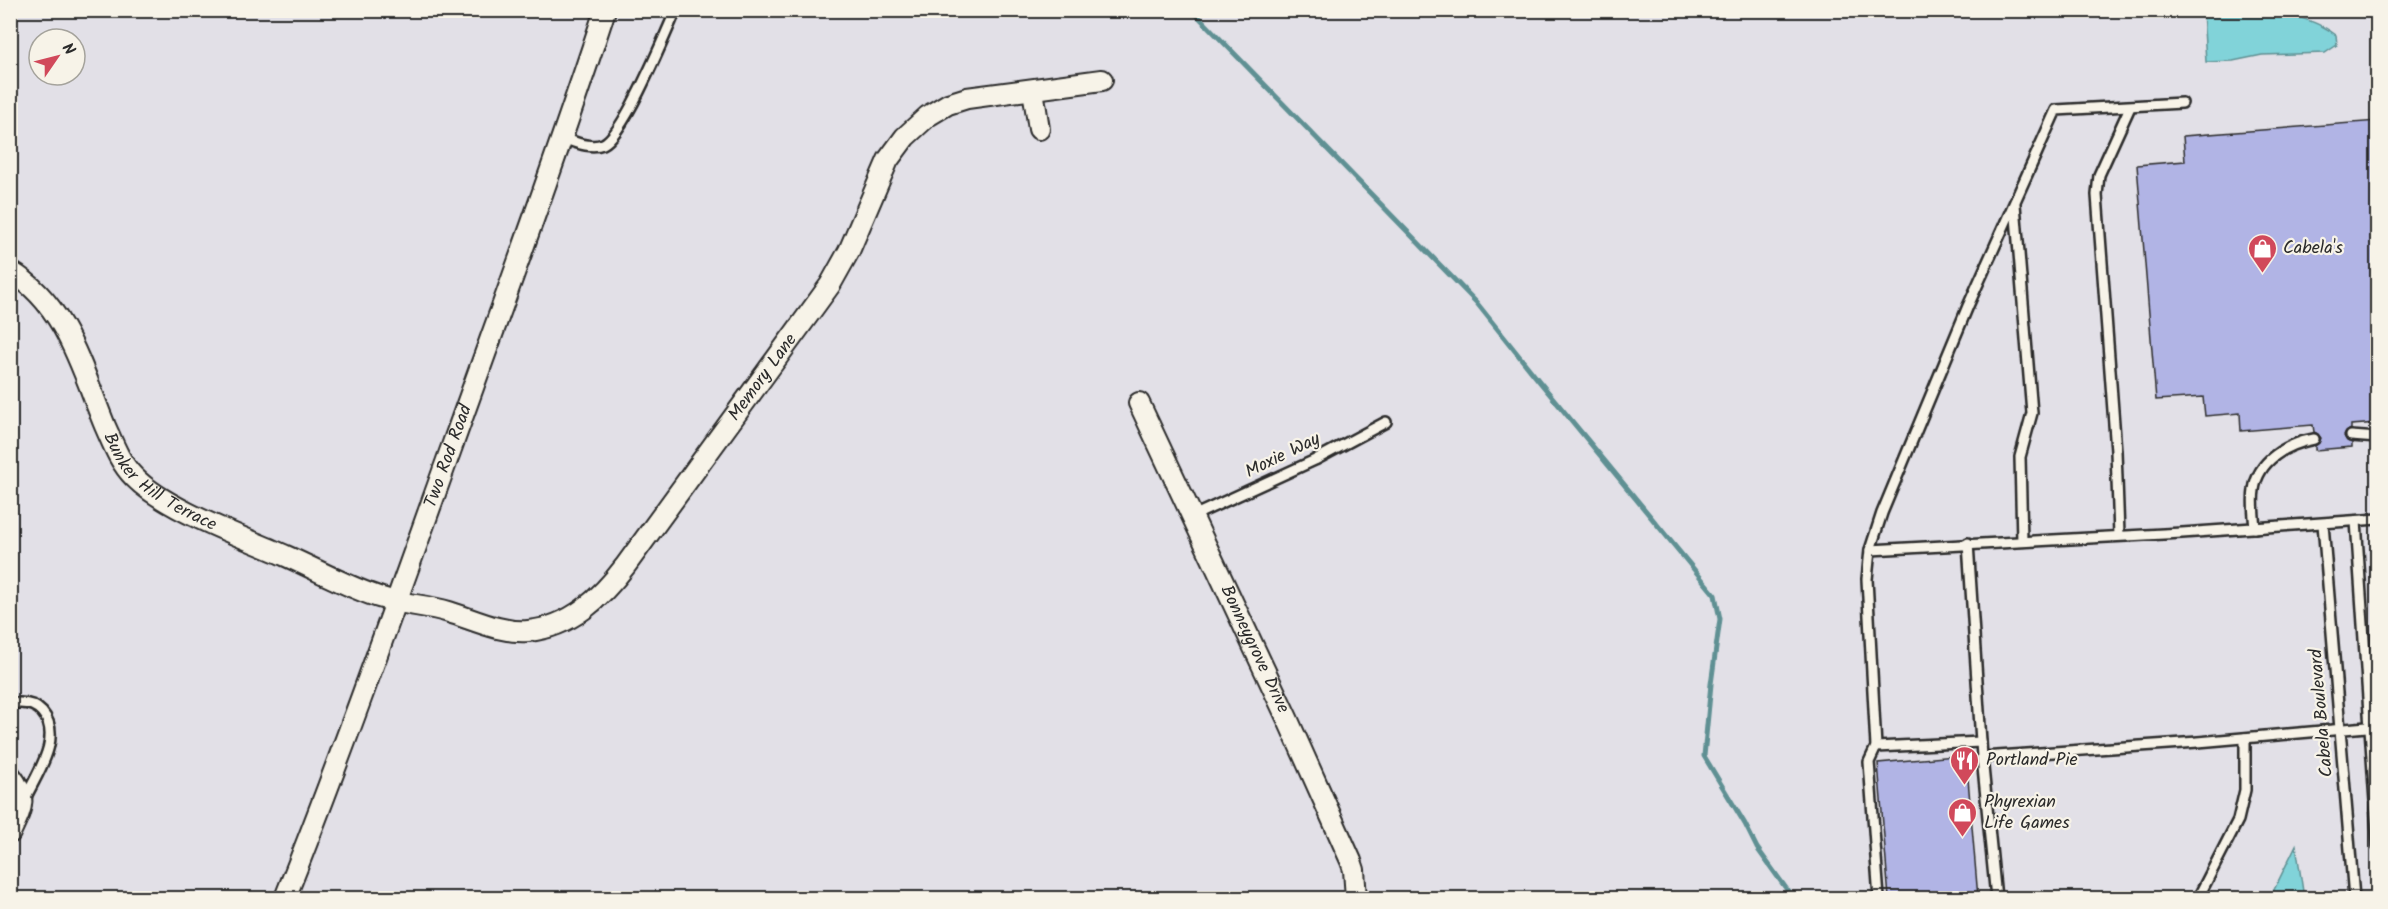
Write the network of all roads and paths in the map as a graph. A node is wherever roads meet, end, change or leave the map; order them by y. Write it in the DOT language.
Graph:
graph roads {
  1 [pos="605,10"];
  2 [pos="676,10"];
  3 [pos="1102,80"];
  4 [pos="1033,90"];
  5 [pos="2182,103"];
  6 [pos="2130,107"];
  7 [pos="1039,129"];
  8 [pos="563,138"];
  9 [pos="2015,201"];
  10 [pos="10,271"];
  11 [pos="1139,403"];
  12 [pos="1386,422"];
  13 [pos="2351,436"];
  14 [pos="2378,438"];
  15 [pos="2314,439"];
  16 [pos="1193,516"];
  17 [pos="2378,519"];
  18 [pos="2356,521"];
  19 [pos="2323,524"];
  20 [pos="2255,528"];
  21 [pos="2119,535"];
  22 [pos="2022,541"];
  23 [pos="1968,543"];
  24 [pos="1870,550"];
  25 [pos="396,601"];
  26 [pos="10,704"];
  27 [pos="2374,727"];
  28 [pos="2340,729"];
  29 [pos="2245,738"];
  30 [pos="1981,742"];
  31 [pos="1876,747"];
  32 [pos="1982,757"];
  33 [pos="10,776"];
  34 [pos="22,804"];
  35 [pos="10,833"];
  36 [pos="2378,846"];
  37 [pos="285,898"];
  38 [pos="1356,898"];
  39 [pos="1879,898"];
  40 [pos="1996,898"];
  41 [pos="2198,898"];
  42 [pos="2354,898"];
  1 -- 8 [label="street, Two Rod Road"];
  2 -- 8 [label="lane"];
  3 -- 4 [label="street, Memory Lane"];
  4 -- 7 [label="street"];
  4 -- 25 [label="street, Memory Lane"];
  5 -- 6 [label="lane"];
  6 -- 9 [label="lane"];
  6 -- 21 [label="lane"];
  8 -- 25 [label="street, Two Rod Road"];
  9 -- 22 [label="lane"];
  9 -- 24 [label="lane"];
  10 -- 25 [label="street, Bunker Hill Terrace"];
  11 -- 16 [label="street, Bonneygrove Drive"];
  12 -- 16 [label="lane, Moxie Way"];
  13 -- 14 [label="lane"];
  15 -- 20 [label="lane"];
  16 -- 38 [label="street, Bonneygrove Drive"];
  17 -- 18 [label="lane"];
  18 -- 19 [label="lane"];
  18 -- 27 [label="lane"];
  19 -- 20 [label="lane"];
  19 -- 28 [label="lane, Cabela Boulevard"];
  20 -- 21 [label="lane"];
  21 -- 22 [label="lane"];
  22 -- 23 [label="lane"];
  23 -- 24 [label="lane"];
  23 -- 30 [label="lane"];
  24 -- 31 [label="lane"];
  25 -- 37 [label="street, Two Rod Road"];
  26 -- 34 [label="lane"];
  27 -- 28 [label="lane"];
  27 -- 36 [label="lane"];
  28 -- 29 [label="lane"];
  28 -- 42 [label="lane, Cabela Boulevard"];
  29 -- 32 [label="lane"];
  29 -- 41 [label="lane"];
  30 -- 31 [label="lane"];
  30 -- 32 [label="lane"];
  31 -- 39 [label="lane"];
  32 -- 40 [label="lane"];
  33 -- 34 [label="street"];
  34 -- 35 [label="street"];
}
